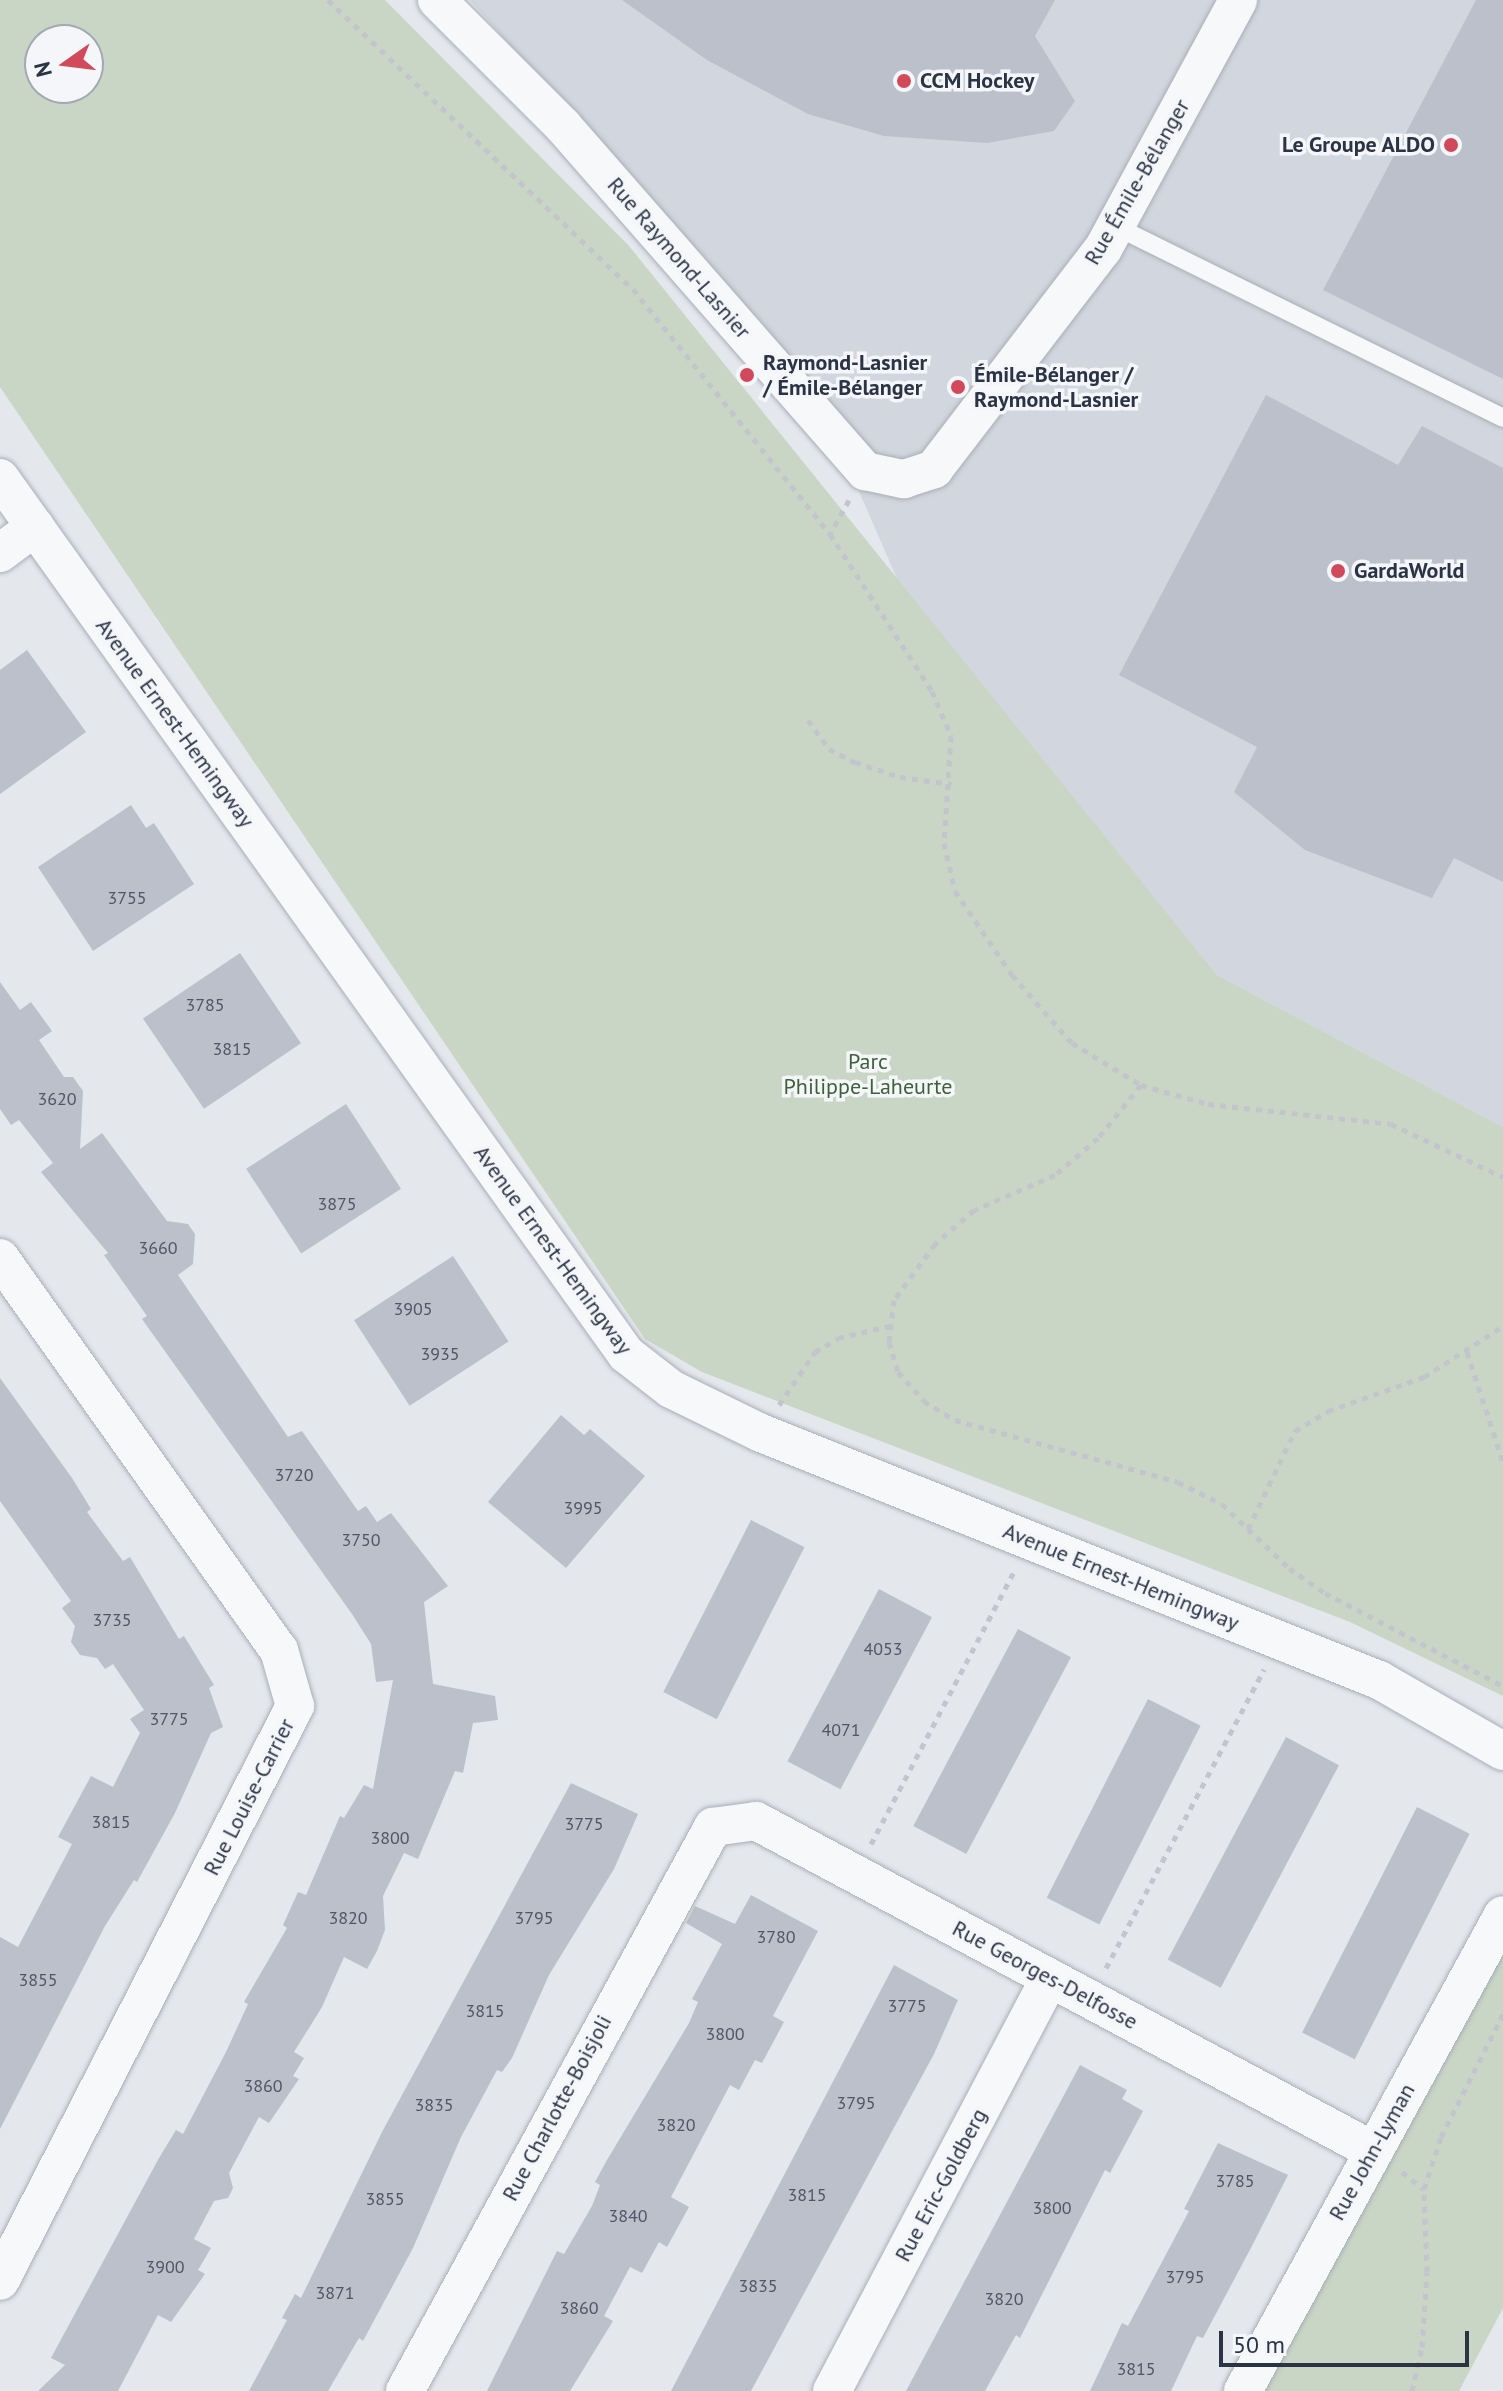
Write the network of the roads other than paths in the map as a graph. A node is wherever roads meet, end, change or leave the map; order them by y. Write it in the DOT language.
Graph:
graph roads {
  1 [pos="437,0"];
  2 [pos="1238,0"];
  3 [pos="1115,226"];
  4 [pos="1503,418"];
  5 [pos="934,469"];
  6 [pos="0,478"];
  7 [pos="35,527"];
  8 [pos="0,553"];
  9 [pos="0,1258"];
  10 [pos="1503,1751"];
  11 [pos="713,1827"];
  12 [pos="1503,1915"];
  13 [pos="1050,1978"];
  14 [pos="1372,2150"];
  15 [pos="0,2281"];
  16 [pos="405,2391"];
  17 [pos="832,2391"];
  18 [pos="1243,2391"];
  1 -- 5 [label="street, Rue Raymond-Lasnier"];
  2 -- 3 [label="street, Rue Émile-Bélanger"];
  3 -- 4 [label="lane"];
  3 -- 5 [label="street, Rue Émile-Bélanger"];
  6 -- 7 [label="street, Avenue Ernest-Hemingway"];
  7 -- 8 [label="street"];
  7 -- 10 [label="street, Avenue Ernest-Hemingway"];
  9 -- 15 [label="street, Rue Louise-Carrier"];
  11 -- 13 [label="street, Rue Georges-Delfosse"];
  11 -- 16 [label="street, Rue Charlotte-Boisjoli"];
  12 -- 14 [label="street, Rue John-Lyman"];
  13 -- 14 [label="street, Rue Georges-Delfosse"];
  13 -- 17 [label="street, Rue Eric-Goldberg"];
  14 -- 18 [label="street, Rue John-Lyman"];
}
